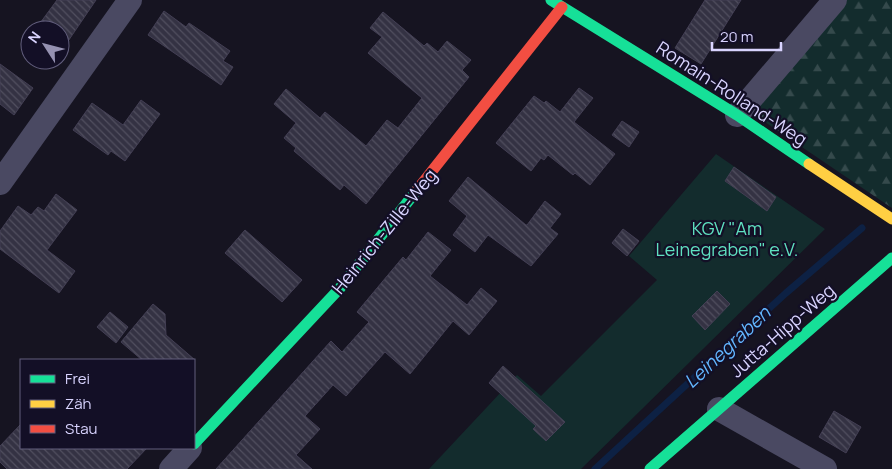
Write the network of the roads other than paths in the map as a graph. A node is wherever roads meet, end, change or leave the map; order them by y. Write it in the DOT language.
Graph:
graph roads {
  1 [pos="130,0"];
  2 [pos="551,0"];
  3 [pos="835,0"];
  4 [pos="562,6"];
  5 [pos="737,115"];
  6 [pos="0,183"];
  7 [pos="892,219"];
  8 [pos="892,258"];
  9 [pos="719,409"];
  10 [pos="195,443"];
  11 [pos="189,449"];
  12 [pos="171,469"];
  13 [pos="650,469"];
  14 [pos="825,469"];
  1 -- 6 [label="street"];
  2 -- 4 [label="street, Romain-Rolland-Weg"];
  3 -- 5 [label="street"];
  4 -- 5 [label="street, Romain-Rolland-Weg"];
  4 -- 10 [label="street, Heinrich-Zille-Weg"];
  5 -- 7 [label="street, Romain-Rolland-Weg"];
  8 -- 9 [label="street, Jutta-Hipp-Weg"];
  9 -- 13 [label="street, Jutta-Hipp-Weg"];
  9 -- 14 [label="street"];
  11 -- 12 [label="street"];
}
